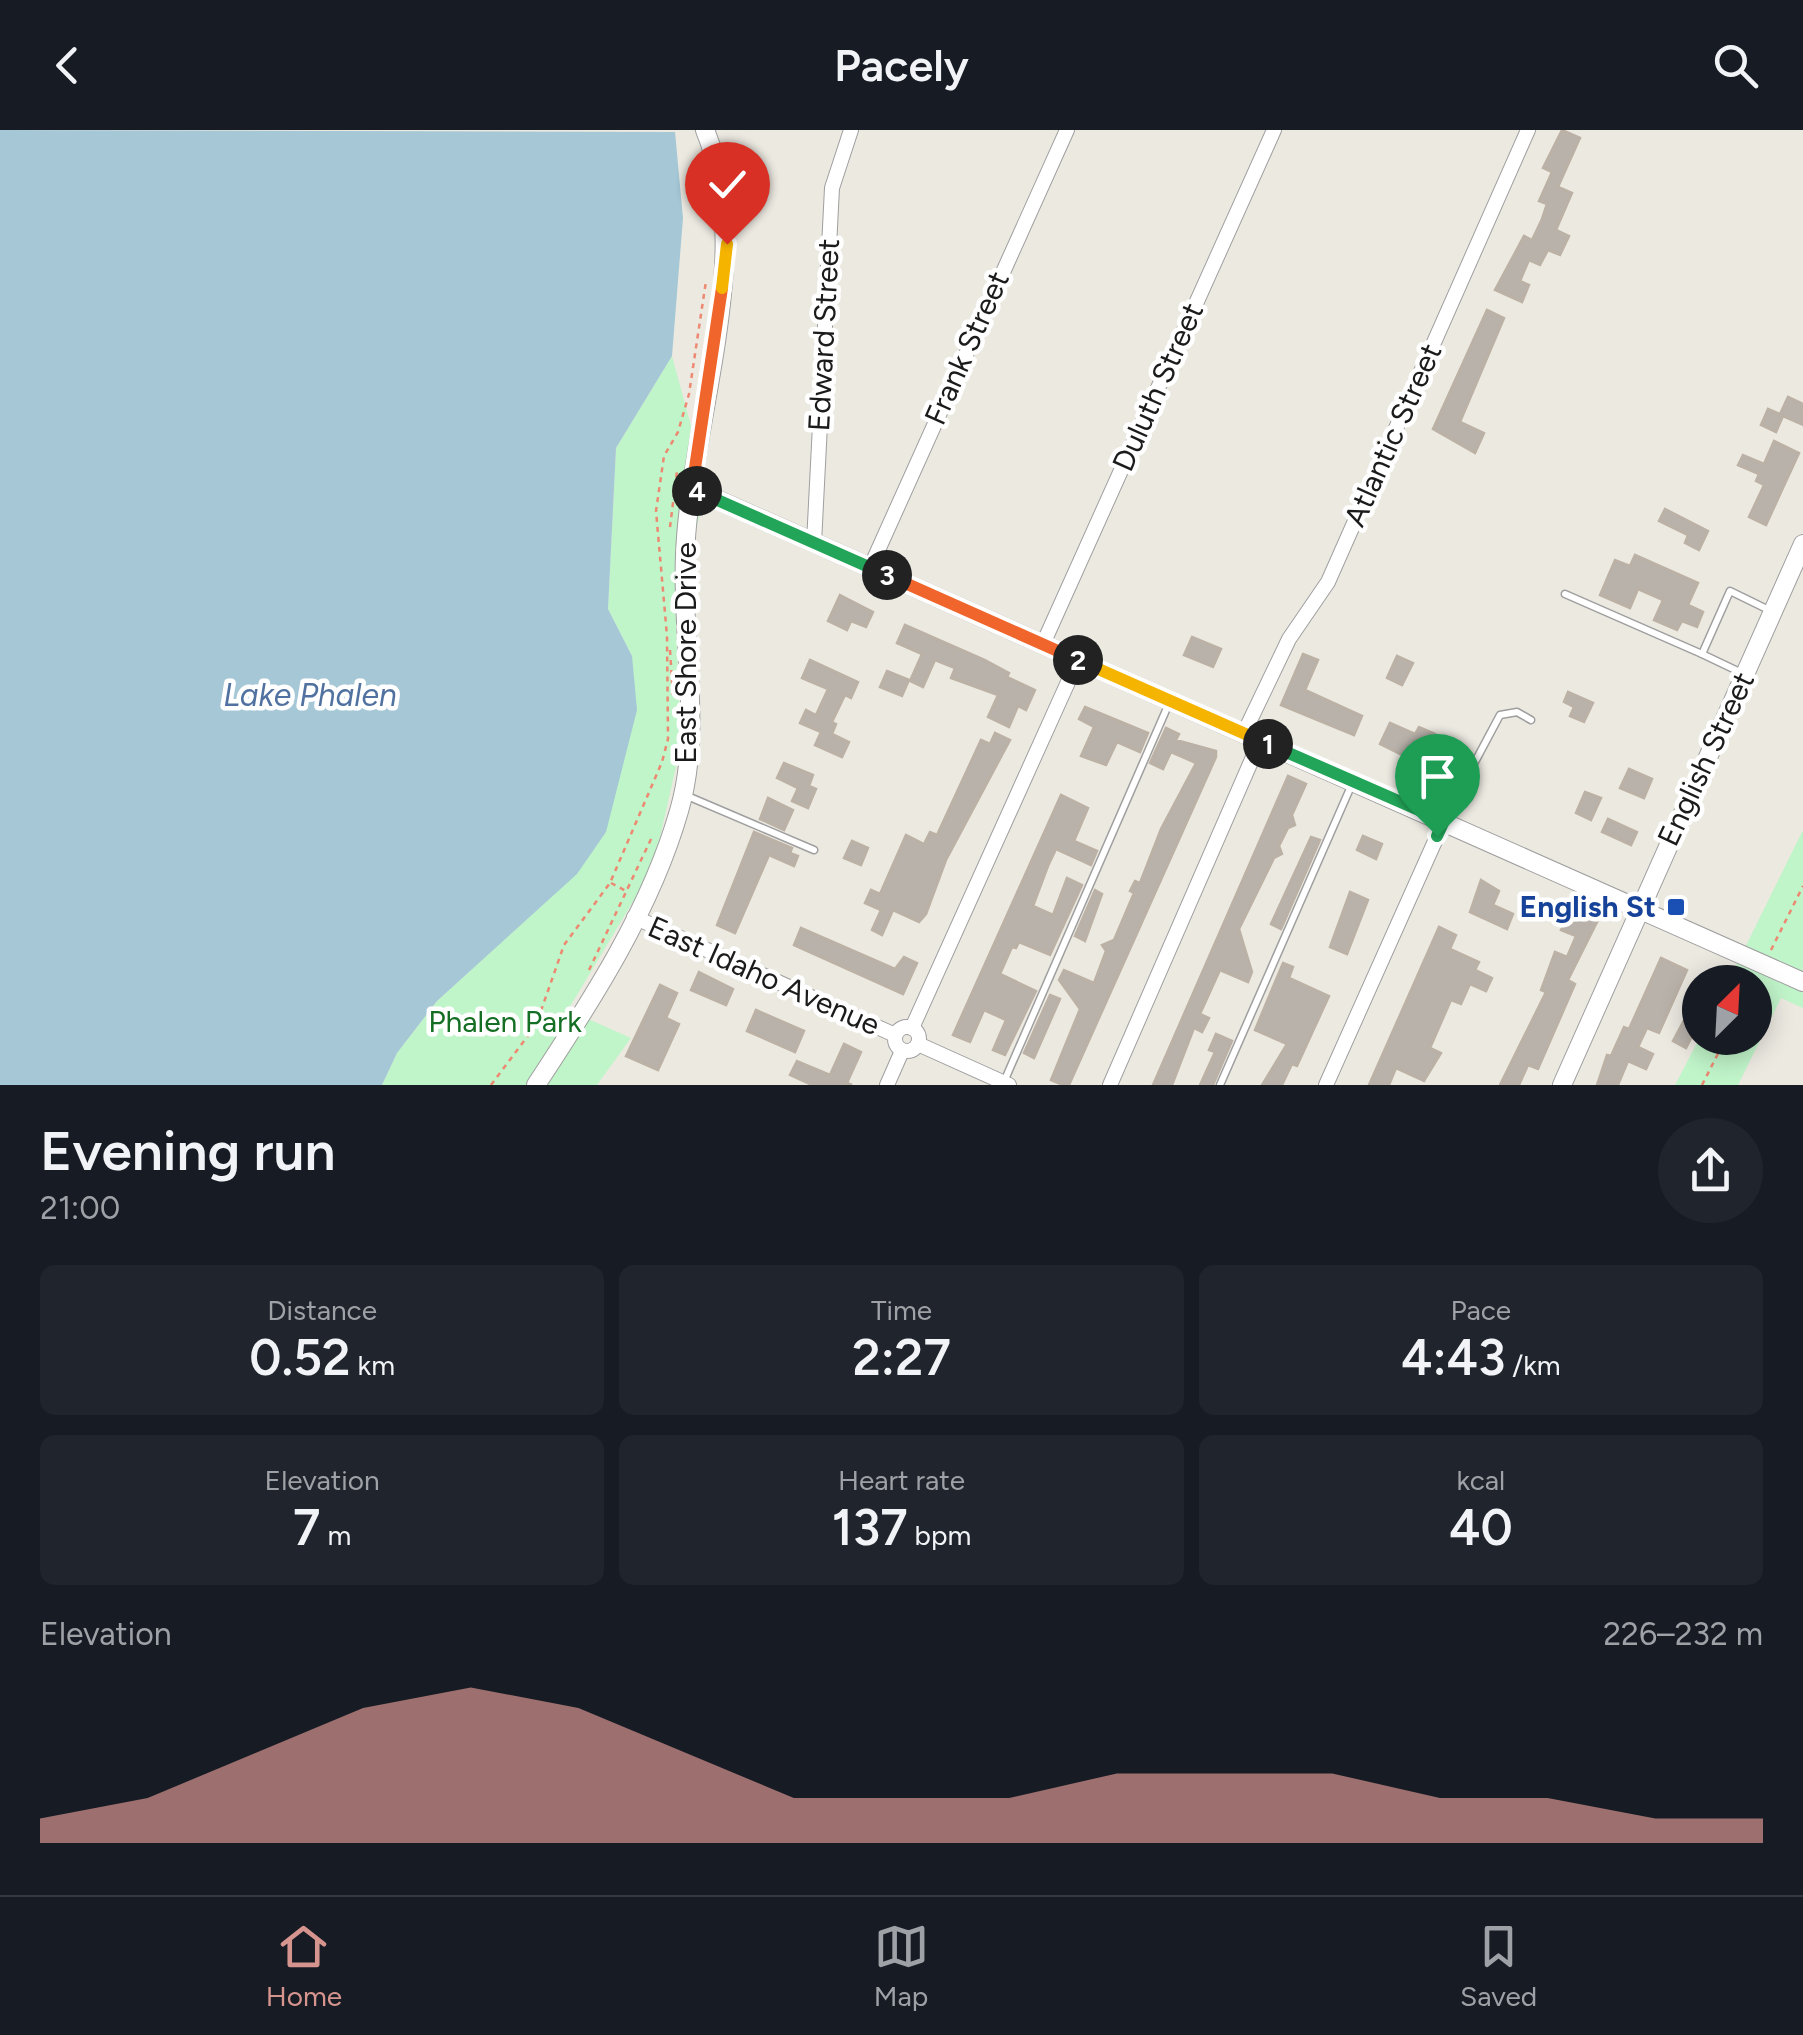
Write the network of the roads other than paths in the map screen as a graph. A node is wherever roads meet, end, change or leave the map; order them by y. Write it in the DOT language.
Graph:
graph roads {
  1 [pos="705,130"];
  2 [pos="851,130"];
  3 [pos="1067,130"];
  4 [pos="1274,130"];
  5 [pos="1528,130"];
  6 [pos="692,488"];
  7 [pos="814,543"];
  8 [pos="1803,544"];
  9 [pos="870,568"];
  10 [pos="1566,594"];
  11 [pos="1773,612"];
  12 [pos="1043,644"];
  13 [pos="1702,654"];
  14 [pos="1078,660"];
  15 [pos="1746,674"];
  16 [pos="1170,700"];
  17 [pos="1530,720"];
  18 [pos="1252,737"];
  19 [pos="1354,782"];
  20 [pos="684,795"];
  21 [pos="1444,821"];
  22 [pos="814,850"];
  23 [pos="1638,908"];
  24 [pos="634,917"];
  25 [pos="1803,982"];
  26 [pos="912,1028"];
  27 [pos="895,1035"];
  28 [pos="918,1044"];
  29 [pos="902,1051"];
  30 [pos="1005,1084"];
  31 [pos="536,1085"];
  32 [pos="887,1085"];
  33 [pos="1110,1085"];
  34 [pos="1220,1085"];
  35 [pos="1326,1085"];
  36 [pos="1562,1085"];
  1 -- 6 [label="street, East Shore Drive"];
  2 -- 7 [label="street, Edward Street"];
  3 -- 9 [label="street, Frank Street"];
  4 -- 12 [label="street, Duluth Street"];
  5 -- 18 [label="street, Atlantic Street"];
  6 -- 7 [label="street"];
  6 -- 20 [label="street, East Shore Drive"];
  7 -- 9 [label="street"];
  8 -- 11 [label="street, English Street"];
  9 -- 12 [label="street"];
  10 -- 13 [label="lane"];
  11 -- 13 [label="lane"];
  11 -- 15 [label="street, English Street"];
  12 -- 14 [label="street"];
  13 -- 15 [label="lane"];
  14 -- 16 [label="street"];
  14 -- 26 [label="street"];
  15 -- 23 [label="street, English Street"];
  16 -- 18 [label="street"];
  16 -- 30 [label="lane"];
  17 -- 21 [label="lane"];
  18 -- 19 [label="street"];
  18 -- 33 [label="street, Atlantic Street"];
  19 -- 21 [label="street"];
  19 -- 34 [label="lane"];
  20 -- 22 [label="lane"];
  20 -- 24 [label="street, East Shore Drive"];
  21 -- 23 [label="street"];
  21 -- 35 [label="street"];
  23 -- 25 [label="street"];
  23 -- 36 [label="street, English Street"];
  24 -- 27 [label="street, East Idaho Avenue"];
  24 -- 31 [label="street, East Shore Drive"];
  26 -- 27 [label="street"];
  26 -- 28 [label="street"];
  27 -- 29 [label="street"];
  28 -- 29 [label="street"];
  28 -- 30 [label="street, East Idaho Avenue"];
  29 -- 32 [label="street"];
}
